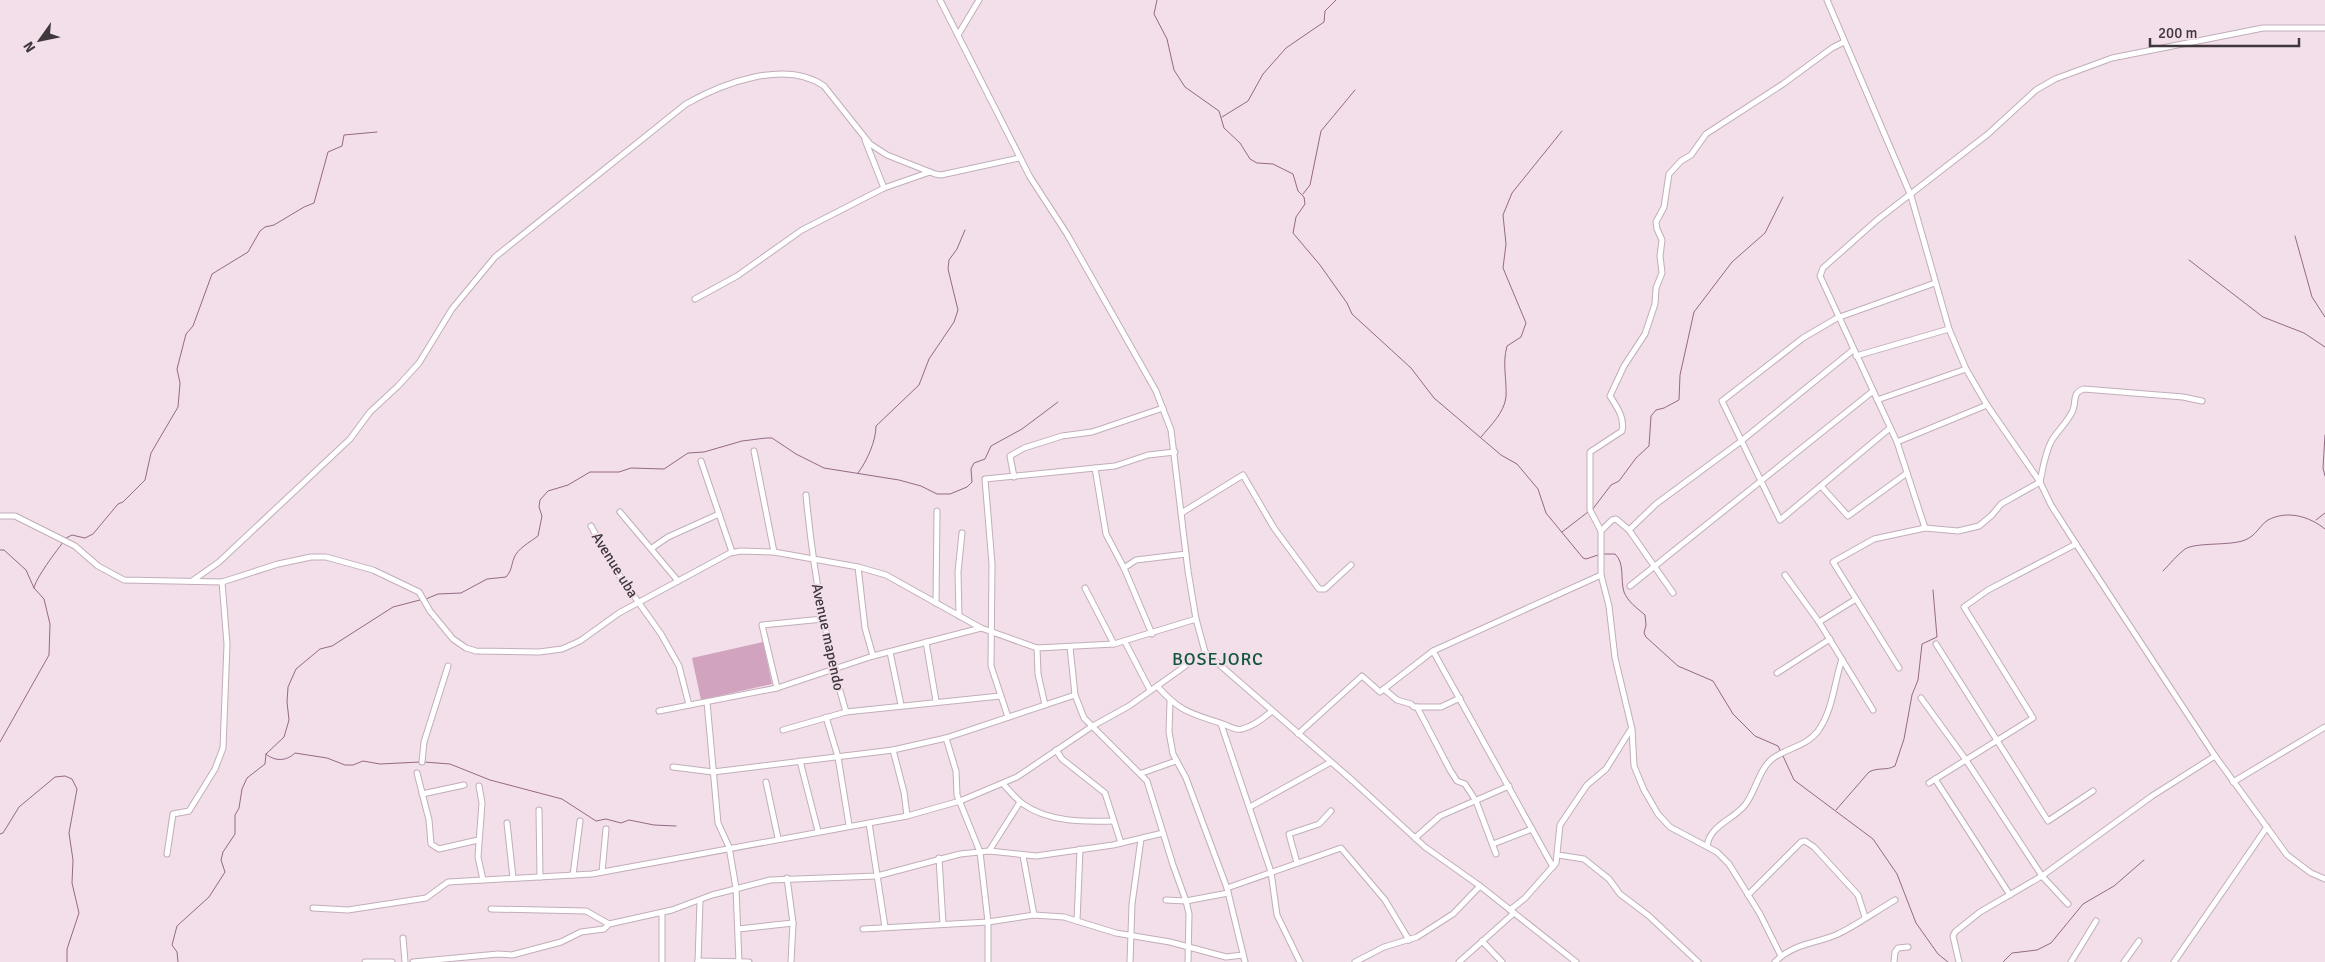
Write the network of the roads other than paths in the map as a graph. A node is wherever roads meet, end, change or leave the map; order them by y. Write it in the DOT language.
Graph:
graph roads {
  1 [pos="940,0"];
  2 [pos="979,0"];
  3 [pos="1827,0"];
  4 [pos="2325,28"];
  5 [pos="958,35"];
  6 [pos="1844,42"];
  7 [pos="863,138"];
  8 [pos="1019,158"];
  9 [pos="930,172"];
  10 [pos="884,188"];
  11 [pos="1911,196"];
  12 [pos="1935,282"];
  13 [pos="695,299"];
  14 [pos="1837,318"];
  15 [pos="1949,329"];
  16 [pos="1853,350"];
  17 [pos="1856,356"];
  18 [pos="1966,368"];
  19 [pos="1873,391"];
  20 [pos="1877,400"];
  21 [pos="2202,401"];
  22 [pos="1987,406"];
  23 [pos="1163,408"];
  24 [pos="1890,428"];
  25 [pos="1740,442"];
  26 [pos="1897,442"];
  27 [pos="754,450"];
  28 [pos="1175,452"];
  29 [pos="701,461"];
  30 [pos="1095,468"];
  31 [pos="1907,472"];
  32 [pos="1014,477"];
  33 [pos="1759,480"];
  34 [pos="2040,482"];
  35 [pos="1821,486"];
  36 [pos="806,495"];
  37 [pos="937,511"];
  38 [pos="620,512"];
  39 [pos="1183,512"];
  40 [pos="719,514"];
  41 [pos="0,516"];
  42 [pos="591,526"];
  43 [pos="1925,528"];
  44 [pos="1601,530"];
  45 [pos="1629,530"];
  46 [pos="962,533"];
  47 [pos="2076,544"];
  48 [pos="652,548"];
  49 [pos="732,552"];
  50 [pos="774,552"];
  51 [pos="1186,554"];
  52 [pos="812,561"];
  53 [pos="1351,565"];
  54 [pos="1653,566"];
  55 [pos="858,567"];
  56 [pos="1124,568"];
  57 [pos="1601,574"];
  58 [pos="1785,575"];
  59 [pos="678,581"];
  60 [pos="191,582"];
  61 [pos="222,582"];
  62 [pos="1630,586"];
  63 [pos="1085,588"];
  64 [pos="1673,593"];
  65 [pos="1856,599"];
  66 [pos="639,603"];
  67 [pos="936,604"];
  68 [pos="959,616"];
  69 [pos="823,619"];
  70 [pos="1196,619"];
  71 [pos="1820,622"];
  72 [pos="981,628"];
  73 [pos="992,633"];
  74 [pos="1152,634"];
  75 [pos="1830,638"];
  76 [pos="926,642"];
  77 [pos="1125,642"];
  78 [pos="1114,644"];
  79 [pos="1936,644"];
  80 [pos="1070,647"];
  81 [pos="1037,648"];
  82 [pos="1433,651"];
  83 [pos="890,652"];
  84 [pos="1204,652"];
  85 [pos="873,656"];
  86 [pos="1842,659"];
  87 [pos="448,666"];
  88 [pos="1900,668"];
  89 [pos="833,670"];
  90 [pos="1777,673"];
  91 [pos="1157,686"];
  92 [pos="777,688"];
  93 [pos="1384,689"];
  94 [pos="1150,690"];
  95 [pos="1000,696"];
  96 [pos="1076,696"];
  97 [pos="1460,698"];
  98 [pos="1921,698"];
  99 [pos="936,701"];
  100 [pos="1170,701"];
  101 [pos="706,702"];
  102 [pos="901,705"];
  103 [pos="1045,705"];
  104 [pos="689,706"];
  105 [pos="1417,707"];
  106 [pos="1873,710"];
  107 [pos="659,711"];
  108 [pos="1272,711"];
  109 [pos="846,712"];
  110 [pos="826,717"];
  111 [pos="1008,717"];
  112 [pos="1221,724"];
  113 [pos="1091,727"];
  114 [pos="2325,727"];
  115 [pos="1632,729"];
  116 [pos="783,730"];
  117 [pos="1298,734"];
  118 [pos="946,738"];
  119 [pos="1998,740"];
  120 [pos="893,750"];
  121 [pos="1056,750"];
  122 [pos="2215,756"];
  123 [pos="838,757"];
  124 [pos="1966,760"];
  125 [pos="800,761"];
  126 [pos="1176,761"];
  127 [pos="422,762"];
  128 [pos="1331,762"];
  129 [pos="673,767"];
  130 [pos="713,772"];
  131 [pos="1142,773"];
  132 [pos="417,774"];
  133 [pos="1935,779"];
  134 [pos="766,782"];
  135 [pos="2234,782"];
  136 [pos="1929,783"];
  137 [pos="1003,784"];
  138 [pos="464,785"];
  139 [pos="479,786"];
  140 [pos="1510,786"];
  141 [pos="2093,791"];
  142 [pos="422,794"];
  143 [pos="1476,801"];
  144 [pos="960,802"];
  145 [pos="1020,802"];
  146 [pos="1250,807"];
  147 [pos="540,810"];
  148 [pos="1331,811"];
  149 [pos="907,816"];
  150 [pos="580,821"];
  151 [pos="1114,821"];
  152 [pos="507,823"];
  153 [pos="869,823"];
  154 [pos="850,825"];
  155 [pos="2268,827"];
  156 [pos="606,829"];
  157 [pos="1532,829"];
  158 [pos="818,831"];
  159 [pos="1163,833"];
  160 [pos="778,838"];
  161 [pos="1141,838"];
  162 [pos="1415,838"];
  163 [pos="478,840"];
  164 [pos="1121,843"];
  165 [pos="1493,844"];
  166 [pos="1707,846"];
  167 [pos="728,848"];
  168 [pos="1080,849"];
  169 [pos="989,851"];
  170 [pos="980,852"];
  171 [pos="167,854"];
  172 [pos="1496,854"];
  173 [pos="1558,855"];
  174 [pos="1022,856"];
  175 [pos="939,858"];
  176 [pos="1297,863"];
  177 [pos="1553,867"];
  178 [pos="602,872"];
  179 [pos="1270,872"];
  180 [pos="573,875"];
  181 [pos="877,876"];
  182 [pos="2042,876"];
  183 [pos="540,877"];
  184 [pos="513,878"];
  185 [pos="787,878"];
  186 [pos="2325,879"];
  187 [pos="483,880"];
  188 [pos="1480,886"];
  189 [pos="736,888"];
  190 [pos="1228,890"];
  191 [pos="1748,895"];
  192 [pos="2010,895"];
  193 [pos="700,900"];
  194 [pos="1166,900"];
  195 [pos="1895,900"];
  196 [pos="1186,901"];
  197 [pos="2068,904"];
  198 [pos="313,908"];
  199 [pos="491,909"];
  200 [pos="662,912"];
  201 [pos="1512,912"];
  202 [pos="1034,915"];
  203 [pos="1865,917"];
  204 [pos="1077,921"];
  205 [pos="2096,921"];
  206 [pos="988,922"];
  207 [pos="793,923"];
  208 [pos="609,924"];
  209 [pos="943,924"];
  210 [pos="885,927"];
  211 [pos="738,929"];
  212 [pos="863,929"];
  213 [pos="1130,936"];
  214 [pos="402,938"];
  215 [pos="1409,940"];
  216 [pos="1482,941"];
  217 [pos="2139,941"];
  218 [pos="1908,947"];
  219 [pos="1188,948"];
  220 [pos="1243,955"];
  221 [pos="1568,956"];
  222 [pos="1781,956"];
  223 [pos="471,959"];
  224 [pos="365,962"];
  225 [pos="392,962"];
  226 [pos="405,962"];
  227 [pos="413,962"];
  228 [pos="662,962"];
  229 [pos="698,962"];
  230 [pos="739,962"];
  231 [pos="749,962"];
  232 [pos="791,962"];
  233 [pos="988,962"];
  234 [pos="1130,962"];
  235 [pos="1188,962"];
  236 [pos="1244,962"];
  237 [pos="1300,962"];
  238 [pos="1355,962"];
  239 [pos="1459,962"];
  240 [pos="1502,962"];
  241 [pos="1562,962"];
  242 [pos="1576,962"];
  243 [pos="1698,962"];
  244 [pos="1775,962"];
  245 [pos="1894,962"];
  246 [pos="1959,962"];
  247 [pos="2071,962"];
  248 [pos="2124,962"];
  249 [pos="2174,962"];
  1 -- 5 [label="street"];
  2 -- 5 [label="street"];
  3 -- 6 [label="street"];
  4 -- 11 [label="street"];
  5 -- 8 [label="street"];
  6 -- 11 [label="street"];
  6 -- 44 [label="street"];
  7 -- 9 [label="street"];
  7 -- 10 [label="street"];
  7 -- 60 [label="street"];
  8 -- 9 [label="street"];
  8 -- 23 [label="street"];
  9 -- 10 [label="street"];
  10 -- 13 [label="street"];
  11 -- 12 [label="street"];
  11 -- 14 [label="street"];
  12 -- 14 [label="street"];
  12 -- 15 [label="street"];
  14 -- 16 [label="street"];
  14 -- 25 [label="street"];
  15 -- 17 [label="street"];
  15 -- 18 [label="street"];
  16 -- 17 [label="street"];
  16 -- 25 [label="street"];
  17 -- 19 [label="street"];
  18 -- 20 [label="street"];
  18 -- 22 [label="street"];
  19 -- 20 [label="street"];
  19 -- 33 [label="street"];
  20 -- 24 [label="street"];
  21 -- 34 [label="street"];
  22 -- 26 [label="street"];
  22 -- 34 [label="street"];
  23 -- 28 [label="street"];
  23 -- 32 [label="street"];
  24 -- 26 [label="street"];
  24 -- 35 [label="street"];
  25 -- 33 [label="street"];
  25 -- 45 [label="street"];
  26 -- 31 [label="street"];
  27 -- 50 [label="street"];
  28 -- 30 [label="street"];
  28 -- 39 [label="street"];
  29 -- 40 [label="street"];
  30 -- 32 [label="street"];
  30 -- 56 [label="street"];
  31 -- 35 [label="street"];
  31 -- 43 [label="street"];
  32 -- 73 [label="street"];
  33 -- 35 [label="street"];
  33 -- 54 [label="street"];
  34 -- 43 [label="street"];
  34 -- 47 [label="street"];
  36 -- 52 [label="street, Avenue mapendo"];
  37 -- 67 [label="street"];
  38 -- 48 [label="street"];
  39 -- 51 [label="street"];
  39 -- 53 [label="street"];
  40 -- 48 [label="street"];
  40 -- 49 [label="street"];
  41 -- 60 [label="street"];
  42 -- 66 [label="street, Avenue uba"];
  43 -- 65 [label="street"];
  44 -- 45 [label="street"];
  44 -- 57 [label="street"];
  45 -- 54 [label="street"];
  46 -- 68 [label="street"];
  47 -- 119 [label="street"];
  47 -- 122 [label="street"];
  48 -- 59 [label="street"];
  49 -- 50 [label="street"];
  49 -- 59 [label="street"];
  50 -- 52 [label="street"];
  51 -- 56 [label="street"];
  51 -- 70 [label="street"];
  52 -- 55 [label="street"];
  52 -- 69 [label="street, Avenue mapendo"];
  54 -- 62 [label="street"];
  54 -- 64 [label="street"];
  55 -- 67 [label="street"];
  55 -- 85 [label="street"];
  56 -- 74 [label="street"];
  57 -- 82 [label="street"];
  57 -- 115 [label="street"];
  58 -- 71 [label="street"];
  59 -- 66 [label="street"];
  60 -- 61 [label="street"];
  61 -- 66 [label="street"];
  61 -- 171 [label="street"];
  63 -- 78 [label="street"];
  65 -- 71 [label="street"];
  65 -- 88 [label="street"];
  66 -- 104 [label="street, Avenue uba"];
  67 -- 68 [label="street"];
  68 -- 72 [label="street"];
  69 -- 89 [label="street, Avenue mapendo"];
  69 -- 92 [label="street"];
  70 -- 74 [label="street"];
  70 -- 84 [label="street"];
  71 -- 75 [label="street"];
  72 -- 73 [label="street"];
  72 -- 76 [label="street"];
  73 -- 81 [label="street"];
  73 -- 95 [label="street"];
  74 -- 77 [label="street"];
  75 -- 86 [label="street"];
  75 -- 90 [label="street"];
  76 -- 83 [label="street"];
  76 -- 99 [label="street"];
  77 -- 78 [label="street"];
  77 -- 94 [label="street"];
  78 -- 80 [label="street"];
  79 -- 119 [label="street"];
  80 -- 81 [label="street"];
  80 -- 96 [label="street"];
  81 -- 103 [label="street"];
  82 -- 93 [label="street"];
  82 -- 97 [label="street"];
  83 -- 85 [label="street"];
  83 -- 102 [label="street"];
  84 -- 91 [label="street"];
  84 -- 108 [label="street"];
  85 -- 89 [label="street"];
  86 -- 106 [label="street"];
  86 -- 166 [label="street"];
  87 -- 127 [label="street"];
  89 -- 92 [label="street"];
  89 -- 109 [label="street, Avenue mapendo"];
  91 -- 94 [label="street"];
  91 -- 100 [label="street"];
  92 -- 101 [label="street"];
  93 -- 105 [label="street"];
  93 -- 117 [label="street"];
  94 -- 113 [label="street"];
  95 -- 99 [label="street"];
  95 -- 111 [label="street"];
  96 -- 103 [label="street"];
  96 -- 113 [label="street"];
  97 -- 105 [label="street"];
  97 -- 140 [label="street"];
  98 -- 124 [label="street"];
  99 -- 102 [label="street"];
  100 -- 112 [label="street"];
  100 -- 126 [label="street"];
  101 -- 104 [label="street"];
  101 -- 130 [label="street"];
  102 -- 109 [label="street"];
  103 -- 111 [label="street"];
  104 -- 107 [label="street"];
  105 -- 143 [label="street"];
  108 -- 112 [label="street"];
  108 -- 117 [label="street"];
  109 -- 110 [label="street"];
  110 -- 116 [label="street"];
  110 -- 123 [label="street"];
  111 -- 118 [label="street"];
  112 -- 146 [label="street"];
  113 -- 121 [label="street"];
  113 -- 131 [label="street"];
  114 -- 135 [label="street"];
  115 -- 166 [label="street"];
  115 -- 173 [label="street"];
  117 -- 128 [label="street"];
  118 -- 120 [label="street"];
  118 -- 144 [label="street"];
  119 -- 124 [label="street"];
  119 -- 141 [label="street"];
  120 -- 123 [label="street"];
  120 -- 149 [label="street"];
  121 -- 137 [label="street"];
  121 -- 151 [label="street"];
  122 -- 135 [label="street"];
  122 -- 182 [label="street"];
  123 -- 125 [label="street"];
  123 -- 154 [label="street"];
  124 -- 133 [label="street"];
  124 -- 182 [label="street"];
  125 -- 130 [label="street"];
  125 -- 158 [label="street"];
  126 -- 131 [label="street"];
  126 -- 190 [label="street"];
  128 -- 146 [label="street"];
  128 -- 162 [label="street"];
  129 -- 130 [label="street"];
  130 -- 167 [label="street"];
  131 -- 159 [label="street"];
  132 -- 142 [label="street"];
  133 -- 136 [label="street"];
  133 -- 192 [label="street"];
  134 -- 160 [label="street"];
  135 -- 155 [label="street"];
  137 -- 144 [label="street"];
  137 -- 145 [label="street"];
  138 -- 142 [label="street"];
  139 -- 163 [label="street"];
  140 -- 143 [label="street"];
  140 -- 157 [label="street"];
  142 -- 163 [label="street"];
  143 -- 162 [label="street"];
  143 -- 165 [label="street"];
  144 -- 149 [label="street"];
  144 -- 170 [label="street"];
  145 -- 151 [label="street"];
  145 -- 169 [label="street"];
  146 -- 179 [label="street"];
  147 -- 183 [label="street"];
  148 -- 176 [label="street"];
  149 -- 153 [label="street"];
  150 -- 180 [label="street"];
  151 -- 164 [label="street"];
  152 -- 184 [label="street"];
  153 -- 154 [label="street"];
  153 -- 181 [label="street"];
  154 -- 158 [label="street"];
  155 -- 186 [label="street"];
  155 -- 249 [label="street"];
  156 -- 178 [label="street"];
  157 -- 165 [label="street"];
  157 -- 177 [label="street"];
  158 -- 160 [label="street"];
  159 -- 161 [label="street"];
  159 -- 196 [label="street"];
  160 -- 167 [label="street"];
  161 -- 164 [label="street"];
  161 -- 213 [label="street"];
  162 -- 188 [label="street"];
  163 -- 187 [label="street"];
  164 -- 168 [label="street"];
  165 -- 172 [label="street"];
  166 -- 191 [label="street"];
  167 -- 178 [label="street"];
  167 -- 189 [label="street"];
  168 -- 174 [label="street"];
  168 -- 204 [label="street"];
  169 -- 170 [label="street"];
  169 -- 174 [label="street"];
  170 -- 175 [label="street"];
  170 -- 206 [label="street"];
  173 -- 177 [label="street"];
  173 -- 243 [label="street"];
  174 -- 202 [label="street"];
  175 -- 181 [label="street"];
  175 -- 209 [label="street"];
  176 -- 179 [label="street"];
  176 -- 215 [label="street"];
  177 -- 201 [label="street"];
  178 -- 180 [label="street"];
  179 -- 190 [label="street"];
  179 -- 237 [label="street"];
  180 -- 183 [label="street"];
  181 -- 185 [label="street"];
  181 -- 210 [label="street"];
  182 -- 192 [label="street"];
  182 -- 197 [label="street"];
  183 -- 184 [label="street"];
  184 -- 187 [label="street"];
  185 -- 189 [label="street"];
  185 -- 207 [label="street"];
  187 -- 198 [label="street"];
  188 -- 201 [label="street"];
  188 -- 215 [label="street"];
  189 -- 193 [label="street"];
  189 -- 211 [label="street"];
  190 -- 196 [label="street"];
  190 -- 220 [label="street"];
  191 -- 203 [label="street"];
  191 -- 222 [label="street"];
  192 -- 246 [label="street"];
  193 -- 200 [label="street"];
  193 -- 229 [label="street"];
  194 -- 196 [label="street"];
  195 -- 203 [label="street"];
  196 -- 219 [label="street"];
  199 -- 208 [label="street"];
  200 -- 208 [label="street"];
  200 -- 228 [label="street"];
  201 -- 216 [label="street"];
  201 -- 221 [label="street"];
  202 -- 204 [label="street"];
  202 -- 206 [label="street"];
  203 -- 222 [label="street"];
  204 -- 213 [label="street"];
  205 -- 247 [label="street"];
  206 -- 209 [label="street"];
  206 -- 233 [label="street"];
  207 -- 211 [label="street"];
  207 -- 232 [label="street"];
  208 -- 223 [label="street"];
  209 -- 210 [label="street"];
  210 -- 212 [label="street"];
  211 -- 230 [label="street"];
  213 -- 219 [label="street"];
  213 -- 234 [label="street"];
  214 -- 226 [label="street"];
  215 -- 238 [label="street"];
  216 -- 239 [label="street"];
  216 -- 240 [label="street"];
  217 -- 248 [label="street"];
  218 -- 245 [label="street"];
  219 -- 220 [label="street"];
  219 -- 235 [label="street"];
  220 -- 236 [label="street"];
  221 -- 241 [label="street"];
  221 -- 242 [label="street"];
  222 -- 244 [label="street"];
  223 -- 227 [label="street"];
  224 -- 225 [label="street"];
  229 -- 230 [label="street"];
  230 -- 231 [label="street"];
}
